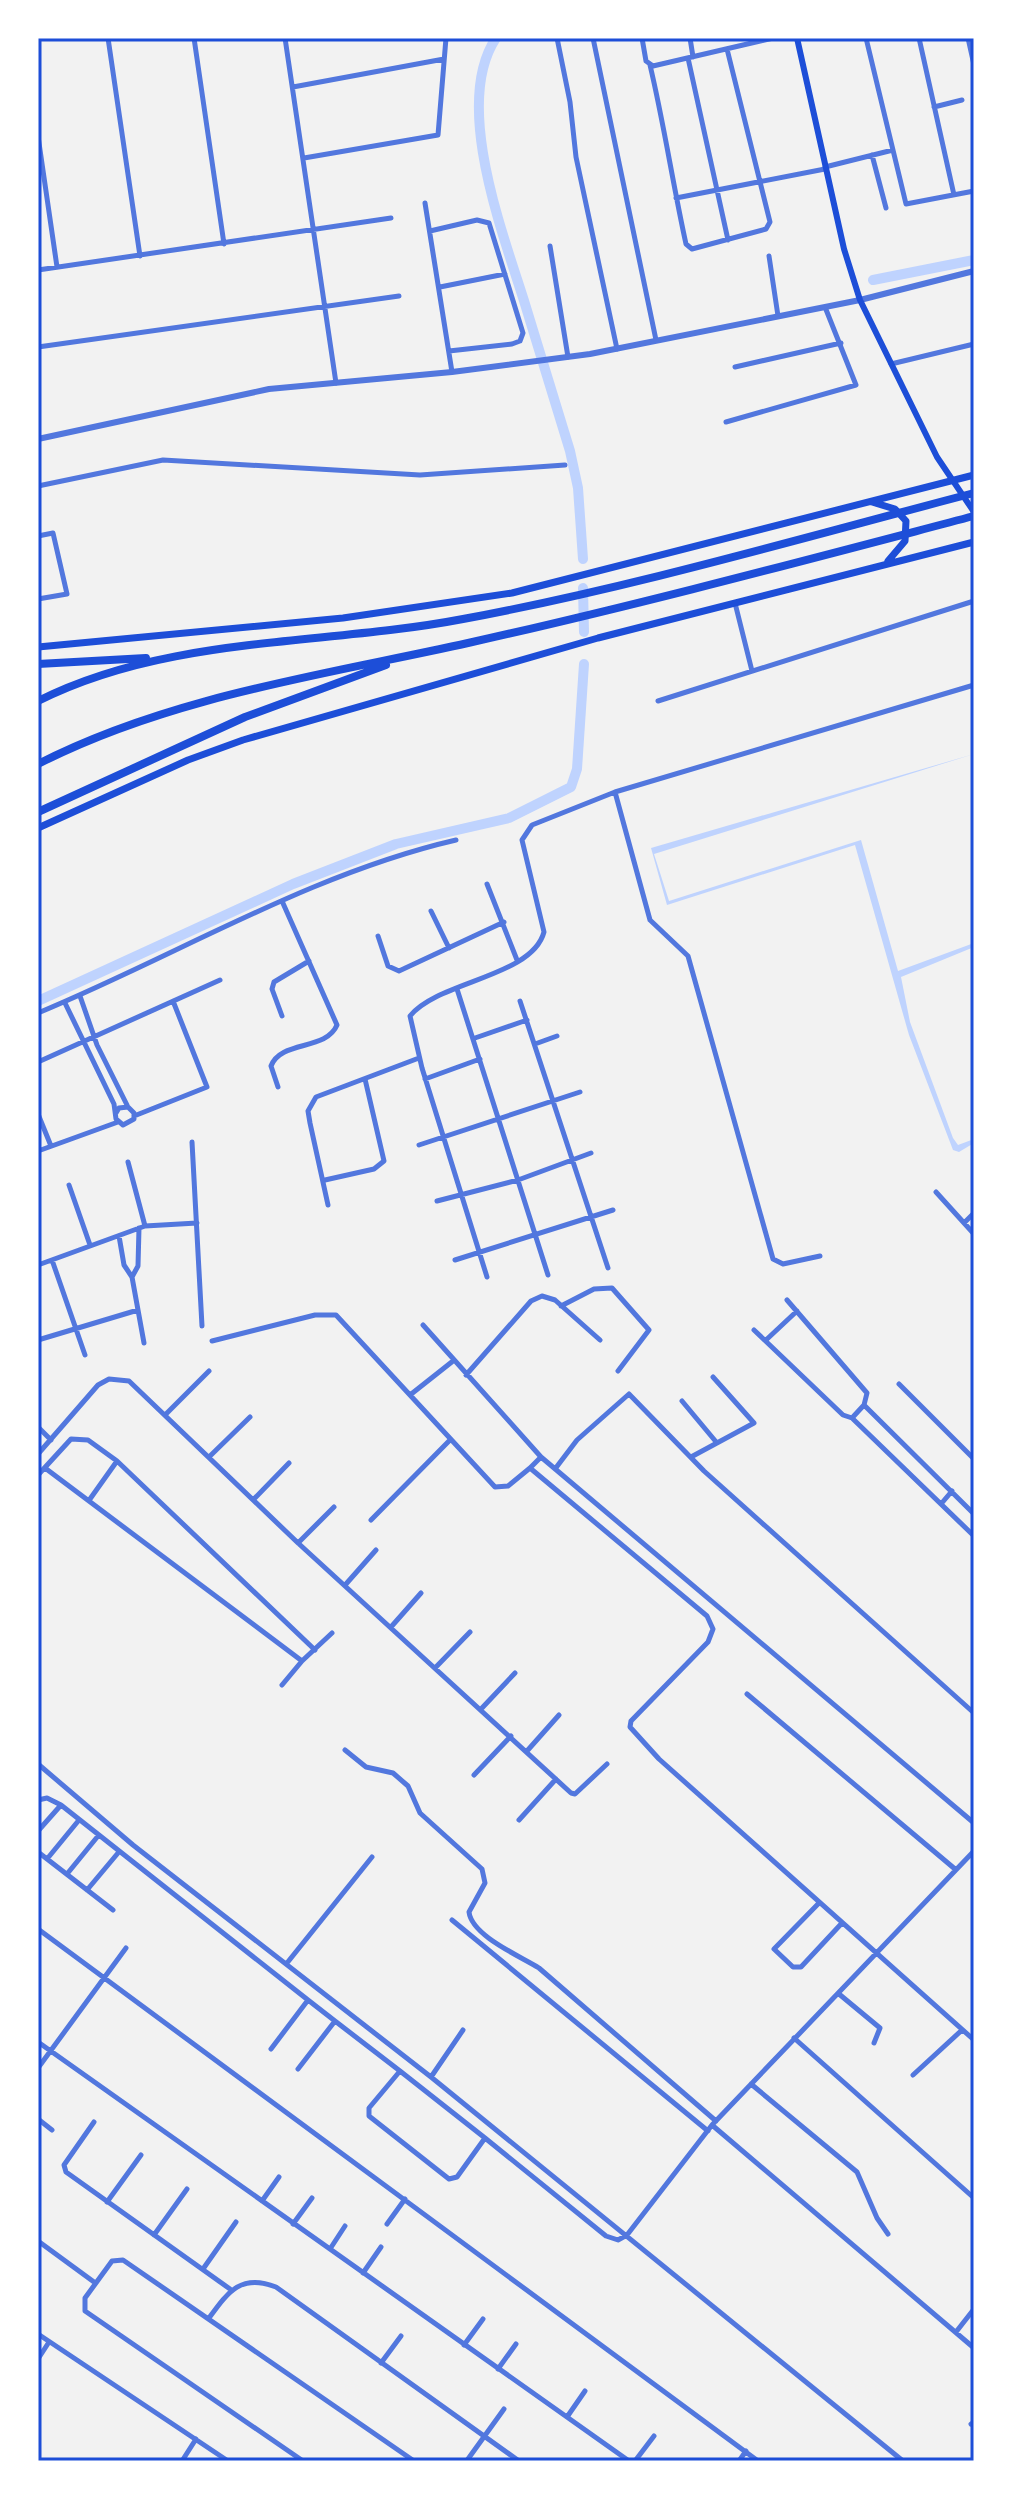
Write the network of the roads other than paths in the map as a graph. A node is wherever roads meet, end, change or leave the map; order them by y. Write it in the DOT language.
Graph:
graph roads {
  1 [pos="108,38"];
  2 [pos="194,38"];
  3 [pos="285,38"];
  4 [pos="446,38"];
  5 [pos="557,38"];
  6 [pos="593,38"];
  7 [pos="642,38"];
  8 [pos="690,38"];
  9 [pos="773,38"];
  10 [pos="797,38"];
  11 [pos="866,38"];
  12 [pos="919,38"];
  13 [pos="968,38"];
  14 [pos="727,49"];
  15 [pos="690,58"];
  16 [pos="444,59"];
  17 [pos="650,65"];
  18 [pos="974,65"];
  19 [pos="293,87"];
  20 [pos="962,100"];
  21 [pos="934,107"];
  22 [pos="38,136"];
  23 [pos="893,150"];
  24 [pos="872,155"];
  25 [pos="304,158"];
  26 [pos="825,168"];
  27 [pos="760,182"];
  28 [pos="717,190"];
  29 [pos="974,191"];
  30 [pos="954,195"];
  31 [pos="676,198"];
  32 [pos="425,203"];
  33 [pos="886,208"];
  34 [pos="391,218"];
  35 [pos="430,231"];
  36 [pos="314,232"];
  37 [pos="728,240"];
  38 [pos="224,244"];
  39 [pos="550,246"];
  40 [pos="140,256"];
  41 [pos="769,256"];
  42 [pos="57,267"];
  43 [pos="38,270"];
  44 [pos="974,271"];
  45 [pos="505,274"];
  46 [pos="440,287"];
  47 [pos="399,296"];
  48 [pos="860,300"];
  49 [pos="326,305"];
  50 [pos="825,307"];
  51 [pos="778,316"];
  52 [pos="656,340"];
  53 [pos="841,343"];
  54 [pos="974,344"];
  55 [pos="38,347"];
  56 [pos="617,349"];
  57 [pos="449,351"];
  58 [pos="568,357"];
  59 [pos="891,364"];
  60 [pos="735,367"];
  61 [pos="452,372"];
  62 [pos="336,383"];
  63 [pos="726,422"];
  64 [pos="38,439"];
  65 [pos="565,465"];
  66 [pos="974,475"];
  67 [pos="952,481"];
  68 [pos="38,486"];
  69 [pos="974,493"];
  70 [pos="866,501"];
  71 [pos="974,514"];
  72 [pos="38,536"];
  73 [pos="974,542"];
  74 [pos="885,564"];
  75 [pos="38,599"];
  76 [pos="974,601"];
  77 [pos="735,602"];
  78 [pos="38,647"];
  79 [pos="154,658"];
  80 [pos="38,664"];
  81 [pos="372,667"];
  82 [pos="752,671"];
  83 [pos="974,685"];
  84 [pos="38,701"];
  85 [pos="658,701"];
  86 [pos="38,764"];
  87 [pos="615,792"];
  88 [pos="38,812"];
  89 [pos="38,828"];
  90 [pos="456,840"];
  91 [pos="487,884"];
  92 [pos="282,901"];
  93 [pos="431,911"];
  94 [pos="504,922"];
  95 [pos="378,936"];
  96 [pos="449,948"];
  97 [pos="517,960"];
  98 [pos="309,961"];
  99 [pos="220,980"];
  100 [pos="457,989"];
  101 [pos="80,996"];
  102 [pos="173,1001"];
  103 [pos="520,1001"];
  104 [pos="65,1003"];
  105 [pos="39,1011"];
  106 [pos="282,1016"];
  107 [pos="527,1020"];
  108 [pos="95,1036"];
  109 [pos="557,1036"];
  110 [pos="475,1038"];
  111 [pos="84,1041"];
  112 [pos="535,1045"];
  113 [pos="419,1058"];
  114 [pos="480,1059"];
  115 [pos="38,1062"];
  116 [pos="365,1079"];
  117 [pos="425,1079"];
  118 [pos="278,1087"];
  119 [pos="580,1092"];
  120 [pos="554,1102"];
  121 [pos="128,1107"];
  122 [pos="116,1113"];
  123 [pos="38,1114"];
  124 [pos="134,1116"];
  125 [pos="499,1120"];
  126 [pos="118,1122"];
  127 [pos="443,1138"];
  128 [pos="192,1142"];
  129 [pos="419,1145"];
  130 [pos="51,1146"];
  131 [pos="38,1151"];
  132 [pos="591,1153"];
  133 [pos="573,1161"];
  134 [pos="128,1162"];
  135 [pos="325,1180"];
  136 [pos="518,1180"];
  137 [pos="69,1185"];
  138 [pos="936,1192"];
  139 [pos="461,1196"];
  140 [pos="437,1201"];
  141 [pos="328,1205"];
  142 [pos="613,1210"];
  143 [pos="974,1213"];
  144 [pos="591,1218"];
  145 [pos="197,1223"];
  146 [pos="964,1223"];
  147 [pos="142,1227"];
  148 [pos="535,1234"];
  149 [pos="974,1234"];
  150 [pos="119,1236"];
  151 [pos="90,1245"];
  152 [pos="480,1252"];
  153 [pos="820,1256"];
  154 [pos="52,1260"];
  155 [pos="455,1260"];
  156 [pos="38,1265"];
  157 [pos="608,1268"];
  158 [pos="548,1275"];
  159 [pos="132,1277"];
  160 [pos="487,1277"];
  161 [pos="787,1300"];
  162 [pos="561,1306"];
  163 [pos="138,1310"];
  164 [pos="797,1311"];
  165 [pos="423,1325"];
  166 [pos="202,1326"];
  167 [pos="76,1328"];
  168 [pos="754,1330"];
  169 [pos="38,1340"];
  170 [pos="600,1340"];
  171 [pos="212,1341"];
  172 [pos="765,1341"];
  173 [pos="144,1343"];
  174 [pos="85,1355"];
  175 [pos="453,1361"];
  176 [pos="209,1371"];
  177 [pos="618,1371"];
  178 [pos="466,1375"];
  179 [pos="713,1377"];
  180 [pos="899,1384"];
  181 [pos="410,1395"];
  182 [pos="682,1401"];
  183 [pos="864,1405"];
  184 [pos="166,1414"];
  185 [pos="250,1417"];
  186 [pos="852,1418"];
  187 [pos="38,1427"];
  188 [pos="51,1440"];
  189 [pos="449,1441"];
  190 [pos="717,1443"];
  191 [pos="38,1454"];
  192 [pos="209,1457"];
  193 [pos="541,1457"];
  194 [pos="691,1457"];
  195 [pos="974,1459"];
  196 [pos="117,1461"];
  197 [pos="289,1463"];
  198 [pos="45,1468"];
  199 [pos="530,1468"];
  200 [pos="555,1469"];
  201 [pos="38,1475"];
  202 [pos="952,1491"];
  203 [pos="90,1499"];
  204 [pos="253,1500"];
  205 [pos="941,1504"];
  206 [pos="334,1507"];
  207 [pos="974,1514"];
  208 [pos="371,1520"];
  209 [pos="974,1536"];
  210 [pos="298,1543"];
  211 [pos="376,1550"];
  212 [pos="346,1584"];
  213 [pos="421,1593"];
  214 [pos="391,1627"];
  215 [pos="470,1632"];
  216 [pos="332,1633"];
  217 [pos="315,1650"];
  218 [pos="302,1661"];
  219 [pos="435,1668"];
  220 [pos="515,1673"];
  221 [pos="282,1685"];
  222 [pos="747,1694"];
  223 [pos="482,1708"];
  224 [pos="974,1713"];
  225 [pos="559,1715"];
  226 [pos="511,1736"];
  227 [pos="345,1750"];
  228 [pos="527,1751"];
  229 [pos="38,1764"];
  230 [pos="607,1764"];
  231 [pos="474,1775"];
  232 [pos="556,1779"];
  233 [pos="38,1800"];
  234 [pos="61,1805"];
  235 [pos="79,1820"];
  236 [pos="519,1820"];
  237 [pos="974,1823"];
  238 [pos="38,1831"];
  239 [pos="98,1836"];
  240 [pos="974,1851"];
  241 [pos="38,1852"];
  242 [pos="118,1853"];
  243 [pos="372,1857"];
  244 [pos="47,1859"];
  245 [pos="955,1869"];
  246 [pos="67,1874"];
  247 [pos="87,1890"];
  248 [pos="819,1903"];
  249 [pos="113,1910"];
  250 [pos="452,1920"];
  251 [pos="842,1923"];
  252 [pos="38,1929"];
  253 [pos="126,1948"];
  254 [pos="877,1955"];
  255 [pos="287,1963"];
  256 [pos="104,1978"];
  257 [pos="839,1994"];
  258 [pos="308,2000"];
  259 [pos="335,2021"];
  260 [pos="463,2030"];
  261 [pos="962,2030"];
  262 [pos="794,2038"];
  263 [pos="974,2040"];
  264 [pos="38,2042"];
  265 [pos="874,2043"];
  266 [pos="271,2049"];
  267 [pos="50,2051"];
  268 [pos="38,2068"];
  269 [pos="298,2069"];
  270 [pos="400,2071"];
  271 [pos="913,2075"];
  272 [pos="431,2077"];
  273 [pos="751,2084"];
  274 [pos="38,2119"];
  275 [pos="94,2122"];
  276 [pos="712,2126"];
  277 [pos="52,2130"];
  278 [pos="485,2138"];
  279 [pos="141,2155"];
  280 [pos="279,2177"];
  281 [pos="187,2189"];
  282 [pos="312,2198"];
  283 [pos="974,2198"];
  284 [pos="405,2199"];
  285 [pos="262,2201"];
  286 [pos="107,2202"];
  287 [pos="236,2222"];
  288 [pos="293,2224"];
  289 [pos="387,2224"];
  290 [pos="345,2226"];
  291 [pos="888,2234"];
  292 [pos="154,2235"];
  293 [pos="627,2235"];
  294 [pos="38,2241"];
  295 [pos="381,2247"];
  296 [pos="330,2249"];
  297 [pos="203,2269"];
  298 [pos="363,2273"];
  299 [pos="94,2282"];
  300 [pos="230,2289"];
  301 [pos="974,2309"];
  302 [pos="209,2318"];
  303 [pos="483,2319"];
  304 [pos="956,2332"];
  305 [pos="38,2334"];
  306 [pos="401,2336"];
  307 [pos="49,2342"];
  308 [pos="516,2344"];
  309 [pos="464,2345"];
  310 [pos="974,2348"];
  311 [pos="38,2359"];
  312 [pos="381,2363"];
  313 [pos="498,2369"];
  314 [pos="585,2391"];
  315 [pos="504,2409"];
  316 [pos="567,2417"];
  317 [pos="484,2436"];
  318 [pos="654,2436"];
  319 [pos="196,2439"];
  320 [pos="746,2451"];
  321 [pos="468,2459"];
  322 [pos="182,2461"];
  323 [pos="228,2461"];
  324 [pos="303,2461"];
  325 [pos="414,2461"];
  326 [pos="519,2461"];
  327 [pos="629,2461"];
  328 [pos="635,2461"];
  329 [pos="739,2461"];
  330 [pos="758,2461"];
  331 [pos="903,2461"];
  1 -- 40 [label="street"];
  2 -- 38 [label="street"];
  3 -- 19 [label="street"];
  4 -- 16 [label="street"];
  5 -- 56 [label="street"];
  6 -- 52 [label="street"];
  7 -- 17 [label="street"];
  8 -- 15 [label="street"];
  9 -- 14 [label="street"];
  10 -- 26 [label="main road"];
  11 -- 23 [label="street"];
  12 -- 21 [label="street"];
  13 -- 18 [label="street"];
  14 -- 15 [label="street"];
  14 -- 27 [label="street"];
  15 -- 17 [label="street"];
  15 -- 28 [label="street"];
  16 -- 19 [label="street"];
  16 -- 25 [label="street"];
  17 -- 31 [label="street"];
  19 -- 25 [label="street"];
  20 -- 21 [label="street"];
  21 -- 30 [label="street"];
  22 -- 42 [label="street"];
  23 -- 24 [label="street"];
  23 -- 30 [label="street"];
  24 -- 26 [label="street"];
  24 -- 33 [label="street"];
  25 -- 36 [label="street"];
  26 -- 27 [label="street"];
  26 -- 48 [label="main road"];
  27 -- 28 [label="street"];
  27 -- 37 [label="street"];
  28 -- 31 [label="street"];
  28 -- 37 [label="street"];
  29 -- 30 [label="street"];
  31 -- 37 [label="street"];
  32 -- 35 [label="street"];
  34 -- 36 [label="street"];
  35 -- 45 [label="street"];
  35 -- 46 [label="street"];
  36 -- 38 [label="street"];
  36 -- 49 [label="street"];
  38 -- 40 [label="street"];
  39 -- 58 [label="street"];
  40 -- 42 [label="street"];
  41 -- 51 [label="street"];
  42 -- 43 [label="street"];
  44 -- 48 [label="street"];
  45 -- 46 [label="street"];
  45 -- 57 [label="street"];
  46 -- 57 [label="street"];
  47 -- 49 [label="street"];
  48 -- 50 [label="street"];
  48 -- 59 [label="main road"];
  49 -- 55 [label="street"];
  49 -- 62 [label="street"];
  50 -- 51 [label="street"];
  50 -- 53 [label="street"];
  51 -- 52 [label="street"];
  52 -- 56 [label="street"];
  53 -- 60 [label="street"];
  53 -- 63 [label="street"];
  54 -- 59 [label="street"];
  56 -- 58 [label="street"];
  57 -- 61 [label="street"];
  58 -- 61 [label="street"];
  59 -- 67 [label="main road"];
  61 -- 62 [label="street"];
  62 -- 64 [label="street"];
  65 -- 68 [label="street"];
  66 -- 67 [label="main road"];
  67 -- 70 [label="main road"];
  67 -- 71 [label="main road"];
  69 -- 79 [label="highway"];
  70 -- 74 [label="main road"];
  70 -- 78 [label="main road"];
  71 -- 81 [label="highway"];
  72 -- 75 [label="street"];
  73 -- 74 [label="main road"];
  74 -- 77 [label="main road"];
  76 -- 82 [label="street"];
  77 -- 82 [label="street"];
  77 -- 89 [label="main road"];
  79 -- 80 [label="highway"];
  79 -- 84 [label="highway"];
  81 -- 86 [label="highway"];
  81 -- 88 [label="highway"];
  82 -- 85 [label="street"];
  83 -- 87 [label="street"];
  87 -- 97 [label="street"];
  87 -- 153 [label="street"];
  90 -- 92 [label="street"];
  91 -- 94 [label="street"];
  92 -- 98 [label="street"];
  92 -- 101 [label="street"];
  93 -- 96 [label="street"];
  94 -- 96 [label="street"];
  94 -- 97 [label="street"];
  95 -- 96 [label="street"];
  97 -- 100 [label="street"];
  98 -- 106 [label="street"];
  98 -- 118 [label="street"];
  99 -- 102 [label="street"];
  100 -- 110 [label="street"];
  100 -- 113 [label="street"];
  101 -- 104 [label="street"];
  101 -- 108 [label="street"];
  102 -- 108 [label="street"];
  102 -- 124 [label="street"];
  103 -- 107 [label="street"];
  104 -- 105 [label="street"];
  104 -- 111 [label="street"];
  107 -- 110 [label="street"];
  107 -- 112 [label="street"];
  108 -- 111 [label="street"];
  108 -- 121 [label="street"];
  109 -- 112 [label="street"];
  110 -- 114 [label="street"];
  111 -- 115 [label="street"];
  111 -- 122 [label="street"];
  112 -- 120 [label="street"];
  113 -- 116 [label="street"];
  113 -- 117 [label="street"];
  114 -- 117 [label="street"];
  114 -- 125 [label="street"];
  116 -- 135 [label="street"];
  116 -- 135 [label="street"];
  117 -- 127 [label="street"];
  119 -- 120 [label="street"];
  120 -- 125 [label="street"];
  120 -- 133 [label="street"];
  121 -- 122 [label="street"];
  121 -- 124 [label="street"];
  122 -- 126 [label="street"];
  123 -- 130 [label="street"];
  124 -- 126 [label="street"];
  125 -- 127 [label="street"];
  125 -- 136 [label="street"];
  126 -- 130 [label="street"];
  127 -- 129 [label="street"];
  127 -- 139 [label="street"];
  128 -- 145 [label="street"];
  130 -- 131 [label="street"];
  132 -- 133 [label="street"];
  133 -- 136 [label="street"];
  133 -- 144 [label="street"];
  134 -- 147 [label="street"];
  135 -- 141 [label="street"];
  136 -- 139 [label="street"];
  136 -- 148 [label="street"];
  137 -- 151 [label="street"];
  138 -- 146 [label="street"];
  139 -- 140 [label="street"];
  139 -- 152 [label="street"];
  142 -- 144 [label="street"];
  143 -- 146 [label="street"];
  144 -- 148 [label="street"];
  144 -- 157 [label="street"];
  145 -- 147 [label="street"];
  145 -- 166 [label="street"];
  146 -- 149 [label="street"];
  147 -- 150 [label="street"];
  147 -- 159 [label="street"];
  148 -- 152 [label="street"];
  148 -- 158 [label="street"];
  150 -- 151 [label="street"];
  150 -- 159 [label="street"];
  151 -- 154 [label="street"];
  152 -- 155 [label="street"];
  152 -- 160 [label="street"];
  154 -- 156 [label="street"];
  154 -- 167 [label="street"];
  159 -- 163 [label="street"];
  161 -- 164 [label="street"];
  162 -- 170 [label="street"];
  162 -- 177 [label="street"];
  162 -- 178 [label="street"];
  163 -- 167 [label="street"];
  163 -- 173 [label="street"];
  164 -- 172 [label="street"];
  164 -- 183 [label="street"];
  165 -- 175 [label="street"];
  167 -- 169 [label="street"];
  167 -- 174 [label="street"];
  168 -- 172 [label="street"];
  171 -- 181 [label="street"];
  172 -- 186 [label="street"];
  175 -- 178 [label="street"];
  175 -- 181 [label="street"];
  176 -- 184 [label="street"];
  178 -- 193 [label="street"];
  179 -- 190 [label="street"];
  180 -- 195 [label="street"];
  181 -- 189 [label="street"];
  182 -- 190 [label="street"];
  183 -- 186 [label="street"];
  183 -- 202 [label="street"];
  184 -- 188 [label="street"];
  184 -- 192 [label="street"];
  185 -- 192 [label="street"];
  186 -- 205 [label="street"];
  187 -- 188 [label="street"];
  188 -- 191 [label="street"];
  189 -- 199 [label="street"];
  189 -- 208 [label="street"];
  190 -- 194 [label="street"];
  192 -- 204 [label="street"];
  193 -- 199 [label="street"];
  193 -- 200 [label="street"];
  194 -- 200 [label="street"];
  194 -- 224 [label="street"];
  196 -- 198 [label="street"];
  196 -- 203 [label="street"];
  196 -- 217 [label="street"];
  197 -- 204 [label="street"];
  198 -- 201 [label="street"];
  198 -- 203 [label="street"];
  199 -- 248 [label="street"];
  200 -- 237 [label="street"];
  202 -- 205 [label="street"];
  202 -- 207 [label="street"];
  203 -- 218 [label="street"];
  204 -- 210 [label="street"];
  205 -- 209 [label="street"];
  206 -- 210 [label="street"];
  210 -- 212 [label="street"];
  211 -- 212 [label="street"];
  212 -- 214 [label="street"];
  213 -- 214 [label="street"];
  214 -- 219 [label="street"];
  215 -- 219 [label="street"];
  216 -- 217 [label="street"];
  217 -- 218 [label="street"];
  218 -- 221 [label="street"];
  219 -- 223 [label="street"];
  220 -- 223 [label="street"];
  222 -- 245 [label="street"];
  223 -- 226 [label="street"];
  225 -- 228 [label="street"];
  226 -- 228 [label="street"];
  226 -- 231 [label="street"];
  227 -- 276 [label="street"];
  228 -- 232 [label="street"];
  229 -- 255 [label="street"];
  230 -- 232 [label="street"];
  232 -- 236 [label="street"];
  233 -- 234 [label="street"];
  234 -- 235 [label="street"];
  234 -- 238 [label="street"];
  235 -- 239 [label="street"];
  235 -- 244 [label="street"];
  239 -- 242 [label="street"];
  239 -- 246 [label="street"];
  240 -- 245 [label="street"];
  241 -- 244 [label="street"];
  242 -- 247 [label="street"];
  242 -- 258 [label="street"];
  243 -- 255 [label="street"];
  244 -- 246 [label="street"];
  245 -- 254 [label="street"];
  246 -- 247 [label="street"];
  247 -- 249 [label="street"];
  248 -- 251 [label="street"];
  248 -- 251 [label="street"];
  250 -- 276 [label="street"];
  251 -- 254 [label="street"];
  252 -- 256 [label="street"];
  253 -- 256 [label="street"];
  254 -- 257 [label="street"];
  254 -- 261 [label="street"];
  255 -- 272 [label="street"];
  256 -- 267 [label="street"];
  256 -- 284 [label="street"];
  257 -- 262 [label="street"];
  257 -- 265 [label="street"];
  258 -- 259 [label="street"];
  258 -- 266 [label="street"];
  259 -- 269 [label="street"];
  259 -- 270 [label="street"];
  260 -- 272 [label="street"];
  261 -- 263 [label="street"];
  261 -- 271 [label="street"];
  262 -- 273 [label="street"];
  262 -- 283 [label="street"];
  264 -- 267 [label="street"];
  267 -- 268 [label="street"];
  267 -- 285 [label="street"];
  270 -- 278 [label="street"];
  270 -- 278 [label="street"];
  272 -- 293 [label="street"];
  273 -- 276 [label="street"];
  273 -- 291 [label="street"];
  274 -- 277 [label="street"];
  275 -- 286 [label="street"];
  276 -- 293 [label="street"];
  276 -- 304 [label="street"];
  278 -- 293 [label="street"];
  279 -- 286 [label="street"];
  280 -- 285 [label="street"];
  281 -- 292 [label="street"];
  282 -- 288 [label="street"];
  284 -- 289 [label="street"];
  284 -- 320 [label="street"];
  285 -- 288 [label="street"];
  286 -- 292 [label="street"];
  287 -- 297 [label="street"];
  288 -- 296 [label="street"];
  290 -- 296 [label="street"];
  292 -- 297 [label="street"];
  293 -- 331 [label="street"];
  294 -- 299 [label="street"];
  295 -- 298 [label="street"];
  296 -- 298 [label="street"];
  297 -- 300 [label="street"];
  298 -- 309 [label="street"];
  299 -- 302 [label="street"];
  299 -- 324 [label="street"];
  300 -- 302 [label="street"];
  300 -- 312 [label="street"];
  301 -- 304 [label="street"];
  302 -- 325 [label="street"];
  303 -- 309 [label="street"];
  304 -- 310 [label="street"];
  305 -- 307 [label="street"];
  306 -- 312 [label="street"];
  307 -- 311 [label="street"];
  307 -- 319 [label="street"];
  308 -- 313 [label="street"];
  309 -- 313 [label="street"];
  312 -- 317 [label="street"];
  313 -- 316 [label="street"];
  314 -- 316 [label="street"];
  315 -- 317 [label="street"];
  316 -- 327 [label="street"];
  317 -- 321 [label="street"];
  317 -- 326 [label="street"];
  318 -- 328 [label="street"];
  319 -- 322 [label="street"];
  319 -- 323 [label="street"];
  320 -- 329 [label="street"];
  320 -- 330 [label="street"];
}
